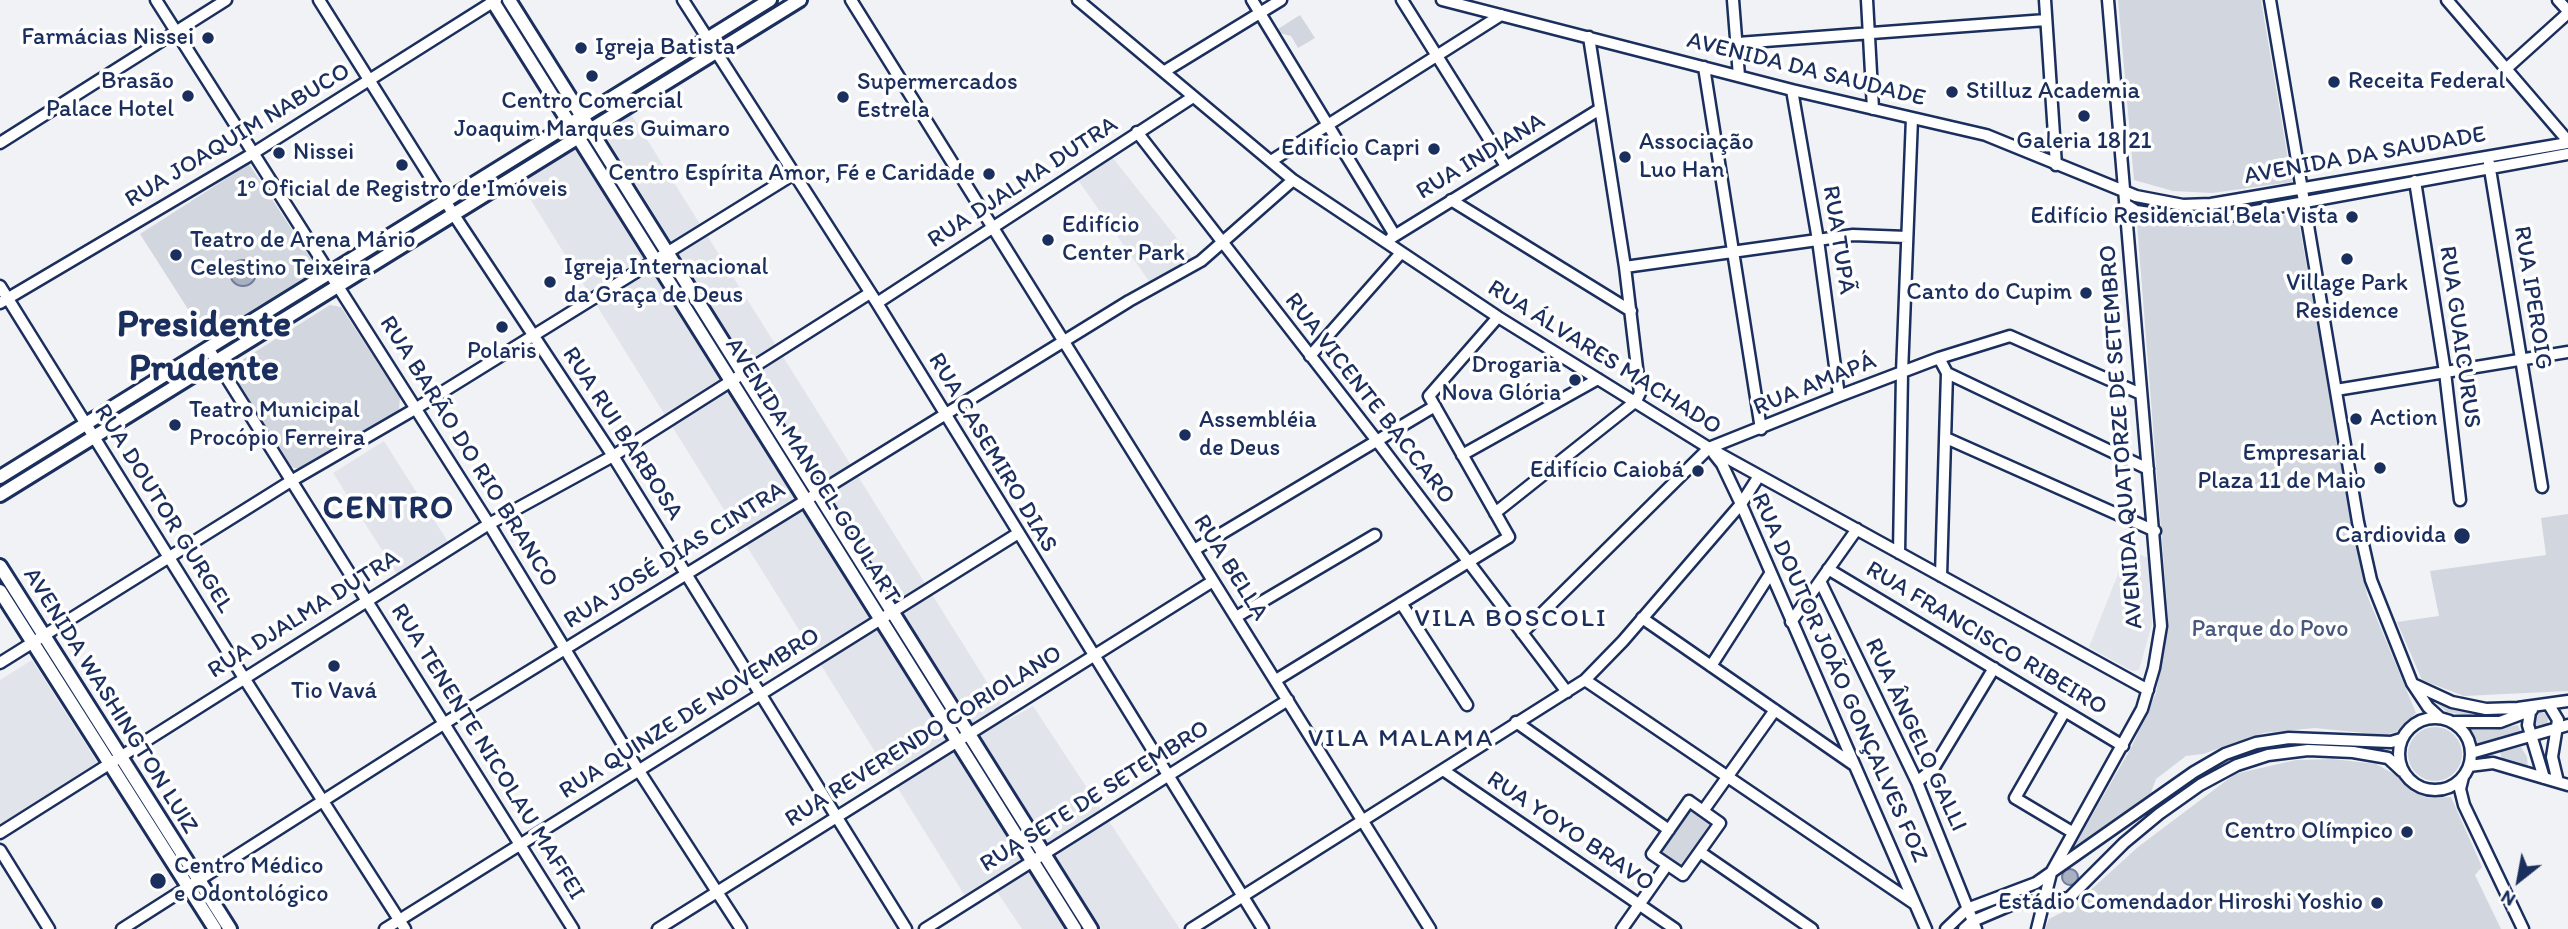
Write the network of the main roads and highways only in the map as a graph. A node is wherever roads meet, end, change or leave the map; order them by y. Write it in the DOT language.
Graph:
graph roads {
  1 [pos="509,0"];
  2 [pos="770,0"];
  3 [pos="800,0"];
  4 [pos="493,1"];
  5 [pos="584,116"];
  6 [pos="570,125"];
  7 [pos="593,130"];
  8 [pos="579,138"];
  9 [pos="0,477"];
  10 [pos="0,495"];
  11 [pos="0,566"];
  12 [pos="0,591"];
  13 [pos="193,884"];
  14 [pos="215,929"];
  15 [pos="230,929"];
  16 [pos="1075,929"];
  17 [pos="1091,929"];
  1 -- 5 [label="main road, AVENIDA MANOEL GOULART"];
  2 -- 5 [label="main road"];
  3 -- 7 [label="main road"];
  4 -- 6 [label="main road, AVENIDA MANOEL GOULART"];
  5 -- 6 [label="main road"];
  5 -- 7 [label="main road, AVENIDA MANOEL GOULART"];
  6 -- 8 [label="main road, AVENIDA MANOEL GOULART"];
  6 -- 9 [label="main road"];
  7 -- 8 [label="main road"];
  7 -- 17 [label="main road, AVENIDA MANOEL GOULART"];
  8 -- 10 [label="main road"];
  8 -- 16 [label="main road, AVENIDA MANOEL GOULART"];
  11 -- 13 [label="main road, AVENIDA WASHINGTON LUIZ"];
  12 -- 13 [label="main road, AVENIDA WASHINGTON LUIZ"];
  13 -- 14 [label="main road, AVENIDA WASHINGTON LUIZ"];
  13 -- 15 [label="main road, AVENIDA WASHINGTON LUIZ"];
}
